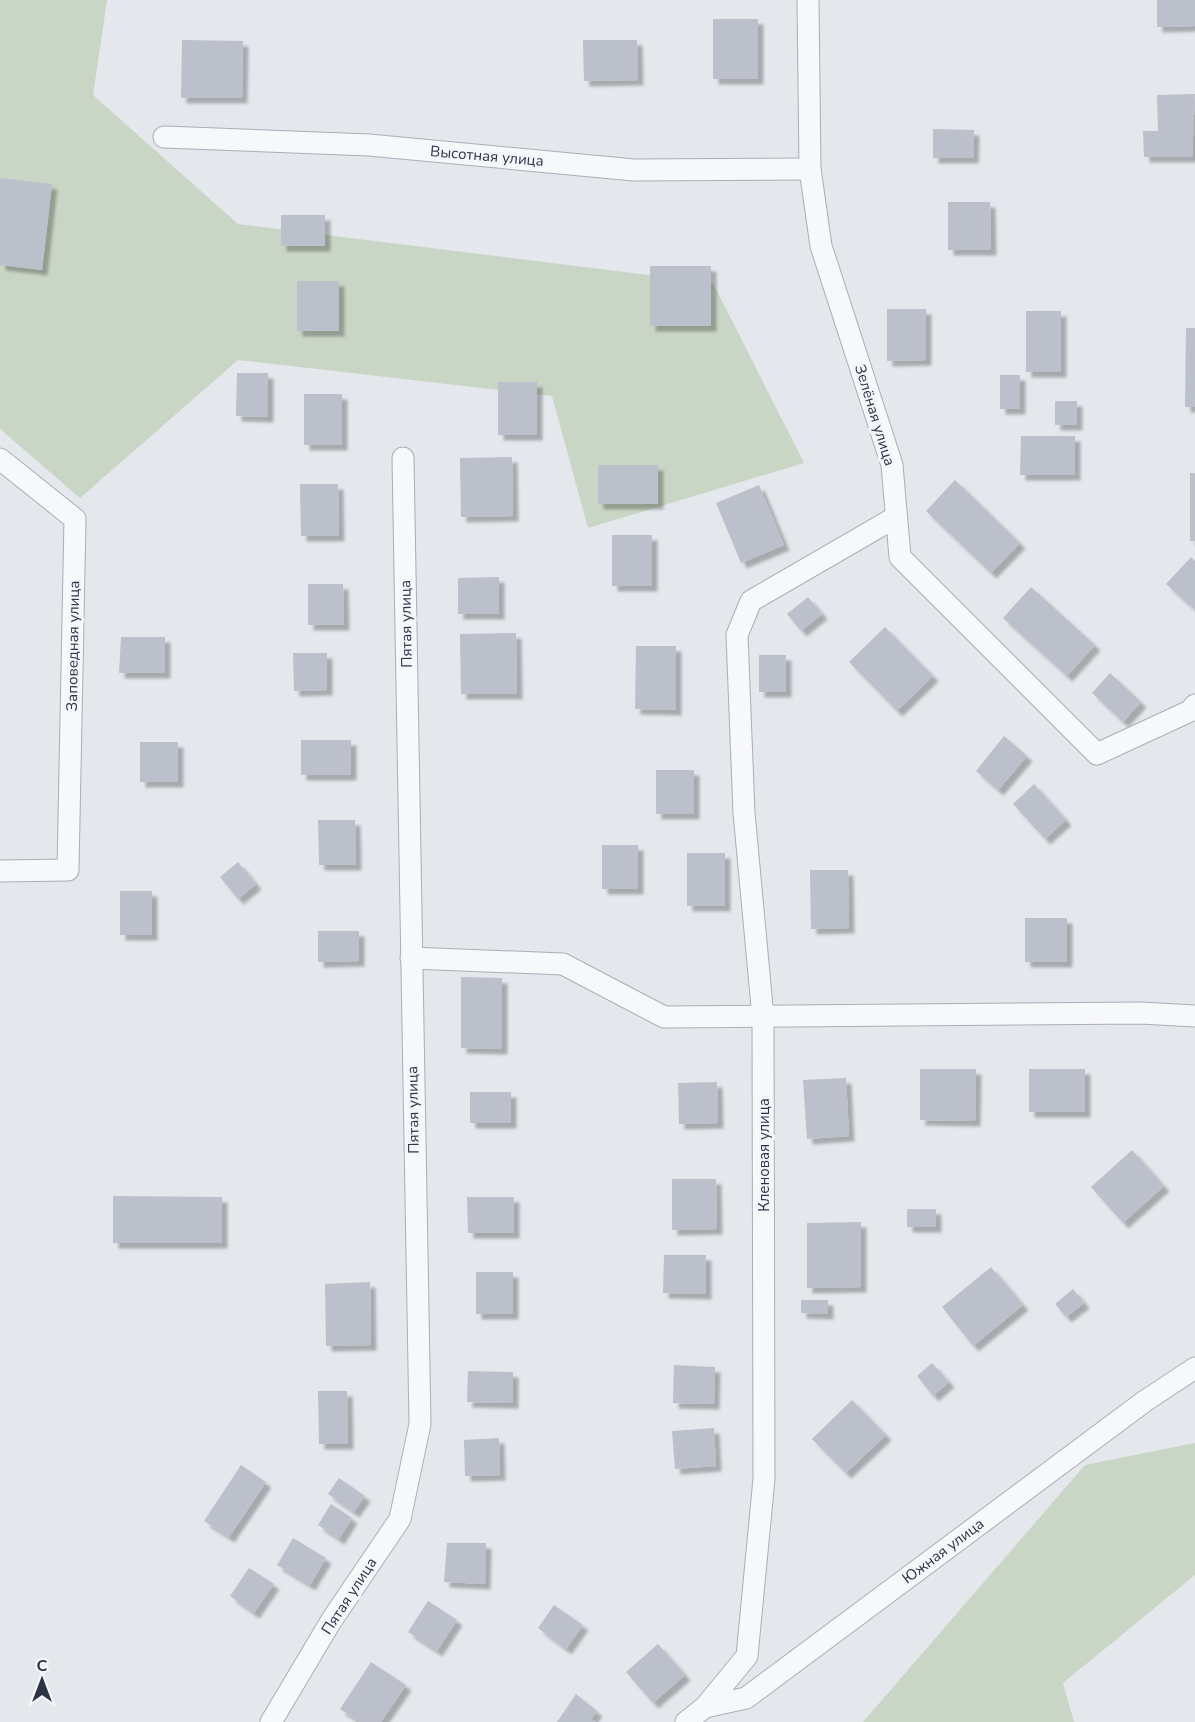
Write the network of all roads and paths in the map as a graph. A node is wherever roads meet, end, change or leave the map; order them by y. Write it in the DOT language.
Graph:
graph roads {
  1 [pos="808,0"];
  2 [pos="164,137"];
  3 [pos="810,169"];
  4 [pos="404,458"];
  5 [pos="0,459"];
  6 [pos="896,517"];
  7 [pos="1193,711"];
  8 [pos="0,871"];
  9 [pos="411,958"];
  10 [pos="1195,1016"];
  11 [pos="763,1017"];
  12 [pos="1195,1368"];
  13 [pos="705,1707"];
  14 [pos="271,1722"];
  15 [pos="686,1722"];
  1 -- 3 [label="street, Зелёная улица"];
  2 -- 3 [label="street, Высотная улица"];
  3 -- 6 [label="street, Зелёная улица"];
  4 -- 9 [label="street, Пятая улица"];
  5 -- 8 [label="street, Заповедная улица"];
  6 -- 7 [label="street, Зелёная улица"];
  6 -- 11 [label="street, Кленовая улица"];
  9 -- 11 [label="street"];
  9 -- 14 [label="street, Пятая улица"];
  10 -- 11 [label="street"];
  11 -- 13 [label="street, Кленовая улица"];
  12 -- 13 [label="street, Южная улица"];
  13 -- 15 [label="street, Южная улица"];
}
